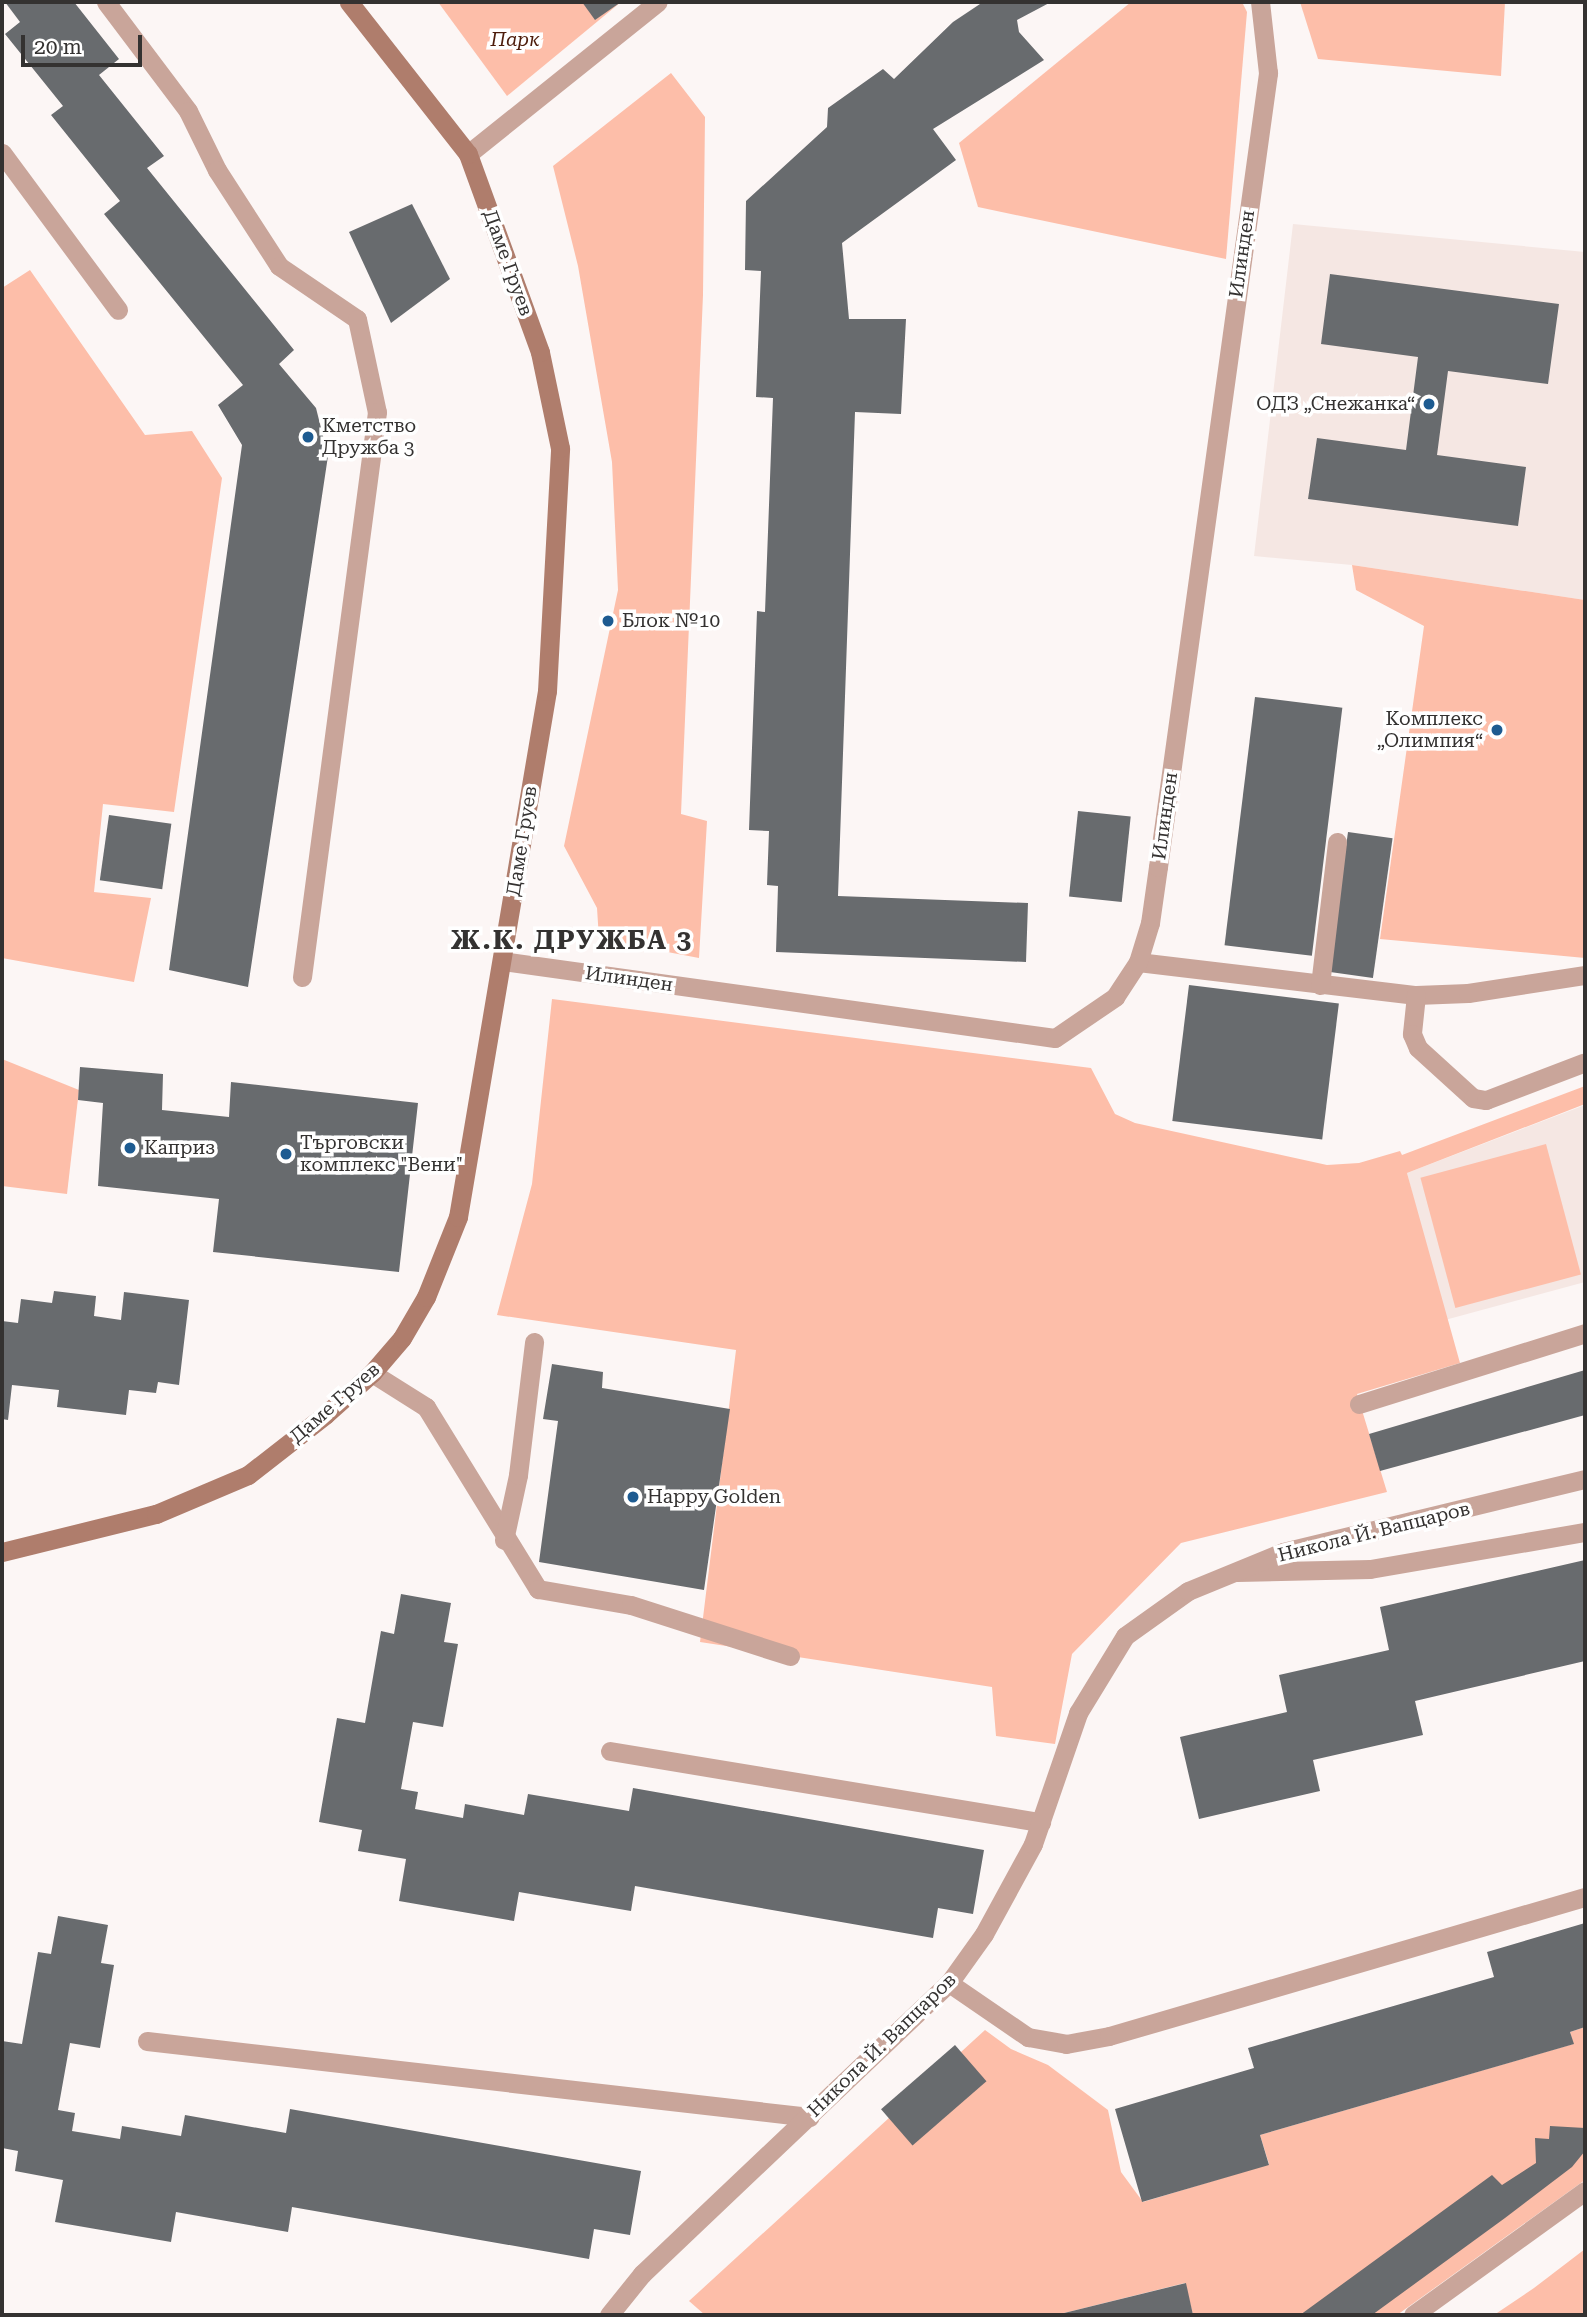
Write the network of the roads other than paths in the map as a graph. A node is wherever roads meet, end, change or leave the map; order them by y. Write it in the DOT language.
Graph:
graph roads {
  1 [pos="106,2"];
  2 [pos="349,2"];
  3 [pos="659,2"];
  4 [pos="1260,2"];
  5 [pos="2,153"];
  6 [pos="468,154"];
  7 [pos="118,310"];
  8 [pos="1337,842"];
  9 [pos="502,961"];
  10 [pos="1138,962"];
  11 [pos="1584,975"];
  12 [pos="302,977"];
  13 [pos="1321,985"];
  14 [pos="1416,995"];
  15 [pos="1583,1063"];
  16 [pos="1585,1334"];
  17 [pos="534,1342"];
  18 [pos="372,1373"];
  19 [pos="1359,1404"];
  20 [pos="1585,1479"];
  21 [pos="1585,1532"];
  22 [pos="504,1540"];
  23 [pos="2,1552"];
  24 [pos="1233,1572"];
  25 [pos="790,1656"];
  26 [pos="610,1751"];
  27 [pos="1041,1822"];
  28 [pos="1585,1896"];
  29 [pos="949,1983"];
  30 [pos="147,2041"];
  31 [pos="810,2117"];
  32 [pos="1585,2191"];
  33 [pos="609,2315"];
  34 [pos="1413,2315"];
  1 -- 12 [label="street"];
  2 -- 6 [label="main road, Даме Груев"];
  3 -- 6 [label="street"];
  4 -- 10 [label="street, Илинден"];
  5 -- 7 [label="street"];
  6 -- 9 [label="main road, Даме Груев"];
  8 -- 13 [label="street"];
  9 -- 10 [label="street, Илинден"];
  9 -- 18 [label="main road, Даме Груев"];
  10 -- 13 [label="street"];
  11 -- 14 [label="street"];
  13 -- 14 [label="street"];
  14 -- 15 [label="street"];
  16 -- 19 [label="street"];
  17 -- 22 [label="street"];
  18 -- 22 [label="street"];
  18 -- 23 [label="main road, Даме Груев"];
  20 -- 24 [label="street, Никола Й. Вапцаров"];
  21 -- 24 [label="street"];
  22 -- 25 [label="street"];
  24 -- 27 [label="street, Никола Й. Вапцаров"];
  26 -- 27 [label="street"];
  27 -- 29 [label="street, Никола Й. Вапцаров"];
  28 -- 29 [label="street"];
  29 -- 31 [label="street, Никола Й. Вапцаров"];
  30 -- 31 [label="street"];
  31 -- 33 [label="street, Никола Й. Вапцаров"];
  32 -- 34 [label="street"];
}
